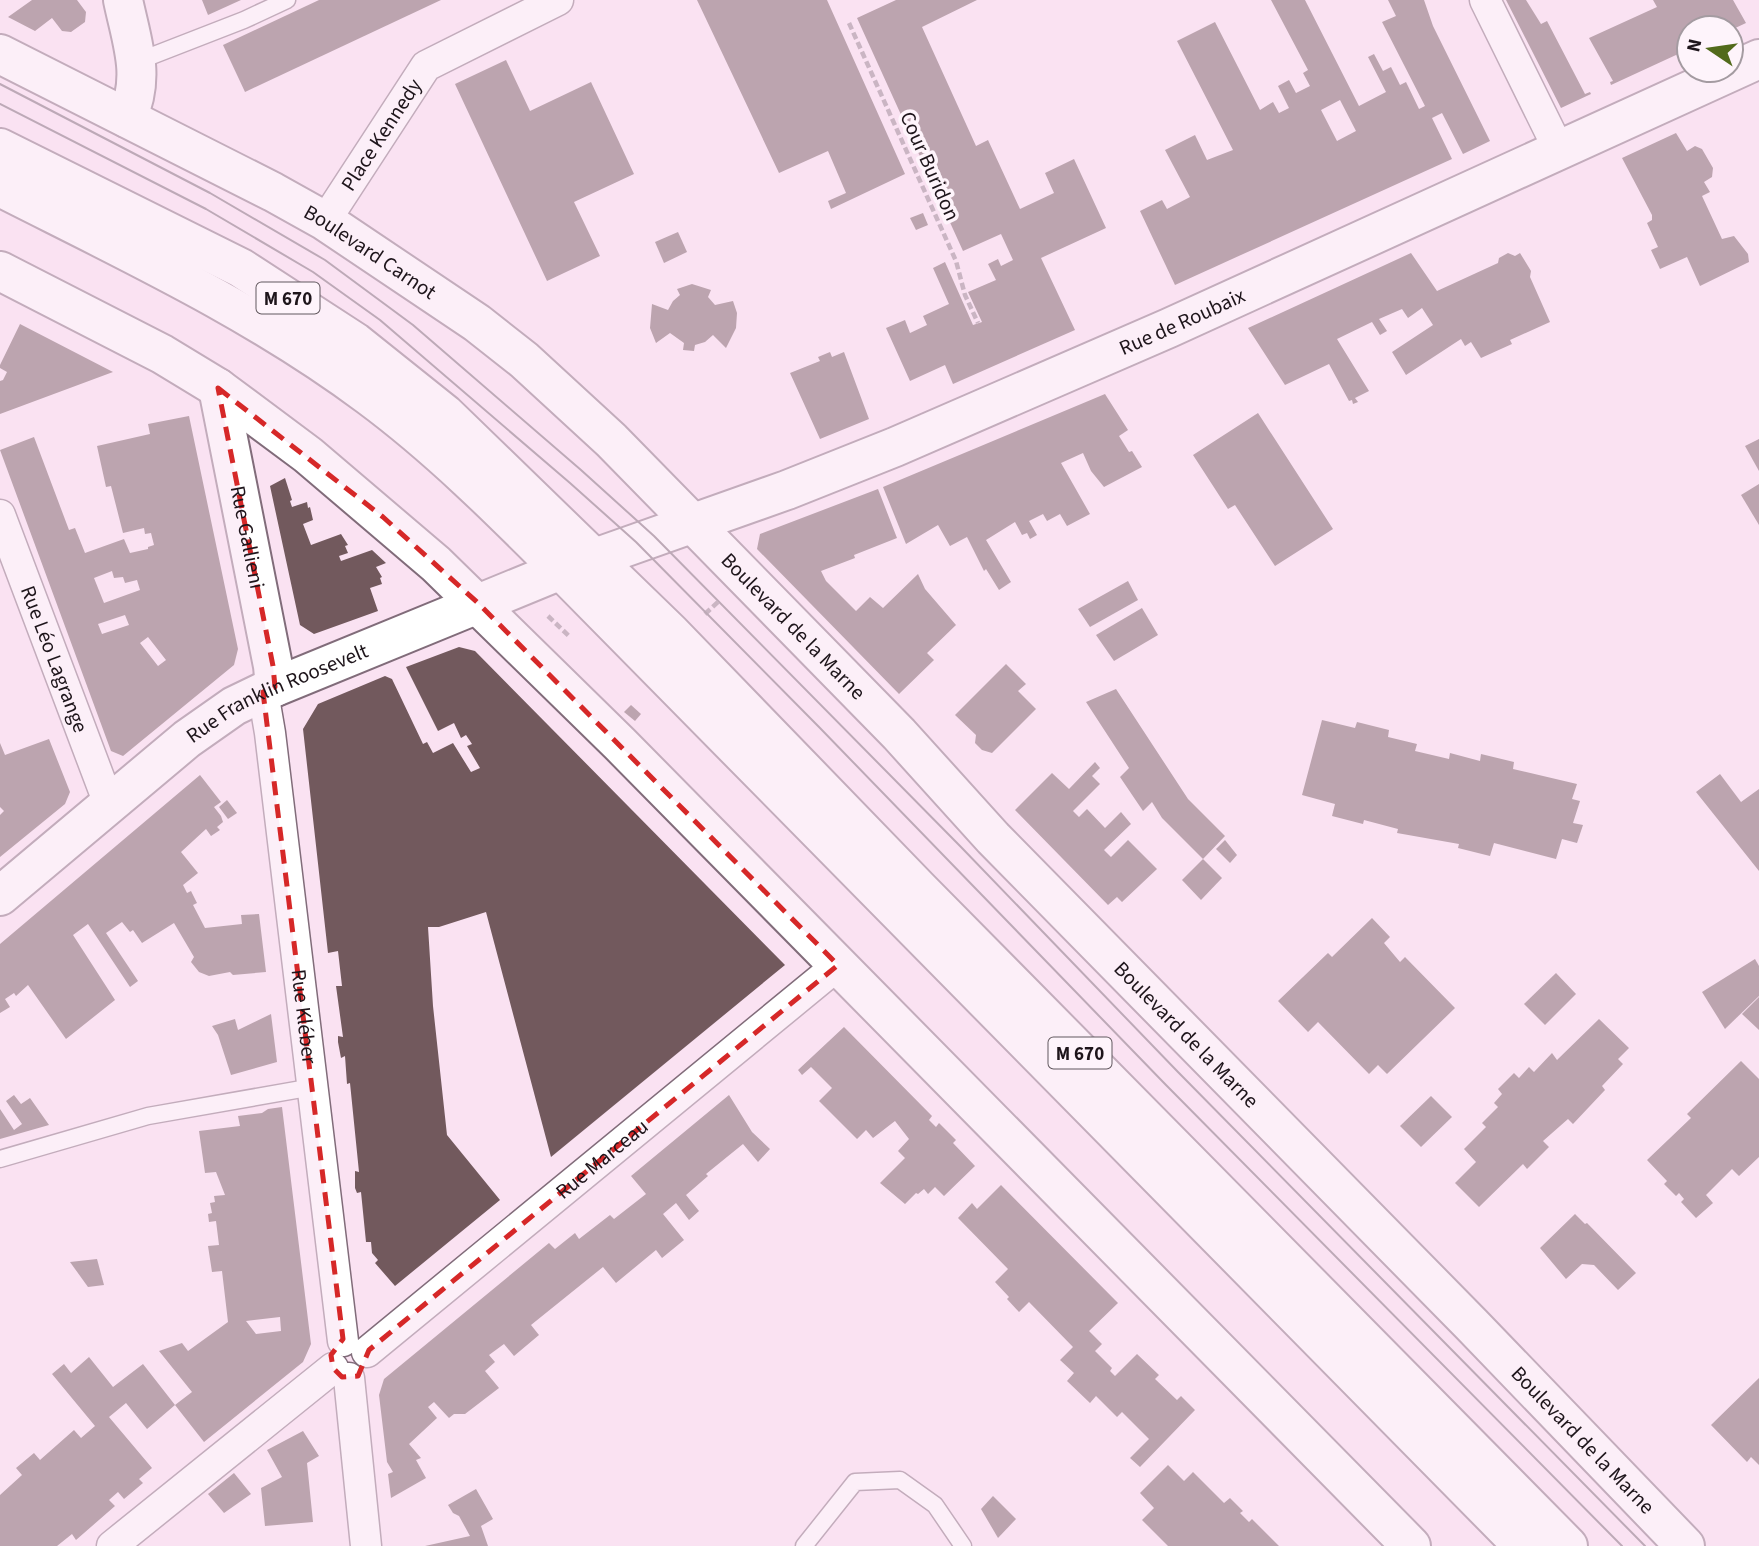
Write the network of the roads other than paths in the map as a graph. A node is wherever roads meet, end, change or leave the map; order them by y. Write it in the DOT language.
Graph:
graph roads {
  1 [pos="123,0"];
  2 [pos="286,0"];
  3 [pos="558,0"];
  4 [pos="1485,0"];
  5 [pos="0,54"];
  6 [pos="1759,59"];
  7 [pos="136,62"];
  8 [pos="127,118"];
  9 [pos="0,148"];
  10 [pos="1559,150"];
  11 [pos="0,187"];
  12 [pos="325,221"];
  13 [pos="0,271"];
  14 [pos="218,388"];
  15 [pos="0,514"];
  16 [pos="690,523"];
  17 [pos="578,564"];
  18 [pos="478,603"];
  19 [pos="269,690"];
  20 [pos="109,804"];
  21 [pos="0,896"];
  22 [pos="838,965"];
  23 [pos="313,1087"];
  24 [pos="0,1159"];
  25 [pos="348,1360"];
  26 [pos="112,1546"];
  27 [pos="366,1546"];
  28 [pos="804,1546"];
  29 [pos="963,1546"];
  30 [pos="1411,1546"];
  31 [pos="1523,1546"];
  32 [pos="1568,1546"];
  33 [pos="1685,1546"];
  1 -- 7 [label="main road"];
  2 -- 7 [label="lane"];
  3 -- 12 [label="street, Place Kennedy"];
  4 -- 10 [label="street"];
  5 -- 8 [label="main road, Boulevard Carnot"];
  6 -- 10 [label="main road, Rue de Roubaix"];
  7 -- 8 [label="main road"];
  8 -- 12 [label="main road, Boulevard Carnot"];
  9 -- 17 [label="main road, M 670"];
  10 -- 16 [label="main road, Rue de Roubaix"];
  11 -- 17 [label="main road, M 670"];
  12 -- 16 [label="main road, Boulevard Carnot"];
  13 -- 14 [label="main road"];
  14 -- 18 [label="main road"];
  14 -- 19 [label="main road, Rue Gallieni"];
  15 -- 20 [label="street, Rue Léo Lagrange"];
  16 -- 17 [label="main road, Rue de Roubaix"];
  16 -- 33 [label="main road, Boulevard de la Marne"];
  17 -- 18 [label="main road, Rue Franklin Roosevelt"];
  17 -- 31 [label="main road, M 670"];
  17 -- 32 [label="main road, M 670"];
  18 -- 19 [label="main road, Rue Franklin Roosevelt"];
  18 -- 22 [label="main road"];
  19 -- 20 [label="main road, Rue Franklin Roosevelt"];
  19 -- 23 [label="street, Rue Kléber"];
  20 -- 21 [label="main road, Rue Franklin Roosevelt"];
  22 -- 25 [label="street, Rue Marceau"];
  22 -- 30 [label="main road"];
  23 -- 24 [label="lane"];
  23 -- 25 [label="street, Rue Kléber"];
  25 -- 26 [label="street, Rue Marceau"];
  25 -- 27 [label="street, Rue Kléber"];
  28 -- 29 [label="lane"];
}
